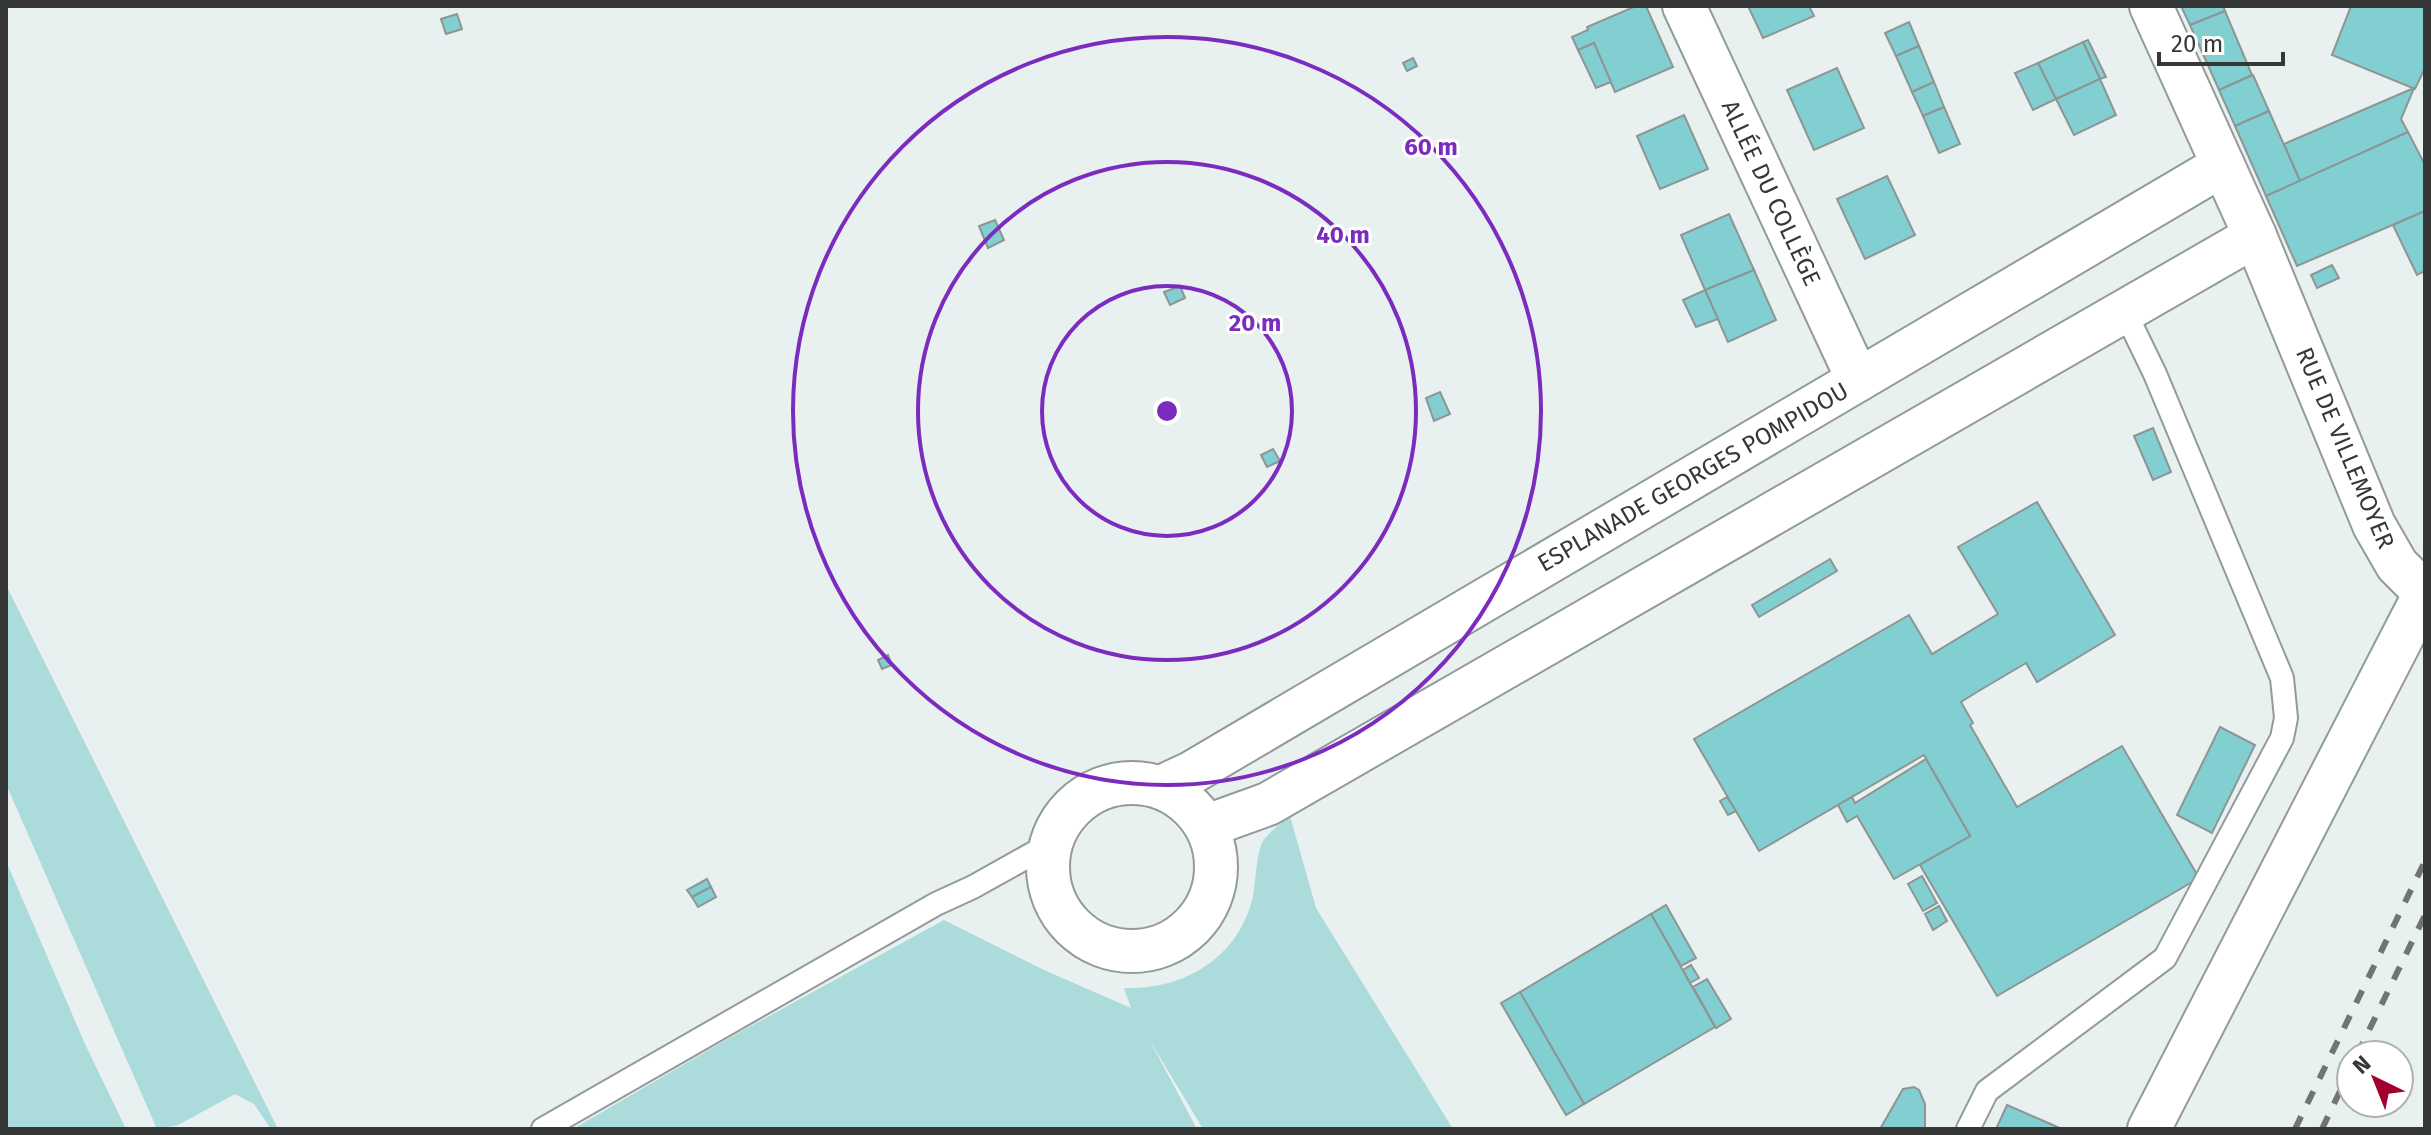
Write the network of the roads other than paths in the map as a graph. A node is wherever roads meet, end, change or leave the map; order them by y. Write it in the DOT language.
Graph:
graph roads {
  1 [pos="1684,6"];
  2 [pos="2151,6"];
  3 [pos="2223,165"];
  4 [pos="2255,236"];
  5 [pos="2125,312"];
  6 [pos="1858,380"];
  7 [pos="2425,593"];
  8 [pos="1161,787"];
  9 [pos="1207,826"];
  10 [pos="1050,844"];
  11 [pos="543,1129"];
  12 [pos="1968,1129"];
  13 [pos="2149,1129"];
  1 -- 6 [label="street, ALLÉE DU COLLÈGE"];
  2 -- 3 [label="street, RUE DE VILLEMOYER"];
  3 -- 4 [label="street, RUE DE VILLEMOYER"];
  3 -- 6 [label="street, ESPLANADE GEORGES POMPIDOU"];
  4 -- 5 [label="street"];
  4 -- 7 [label="street, RUE DE VILLEMOYER"];
  5 -- 9 [label="street"];
  5 -- 12 [label="lane"];
  6 -- 8 [label="street, ESPLANADE GEORGES POMPIDOU"];
  7 -- 13 [label="street, RUE DE VILLEMOYER"];
  8 -- 9 [label="street"];
  8 -- 10 [label="street"];
  9 -- 10 [label="street"];
  10 -- 11 [label="lane"];
}
